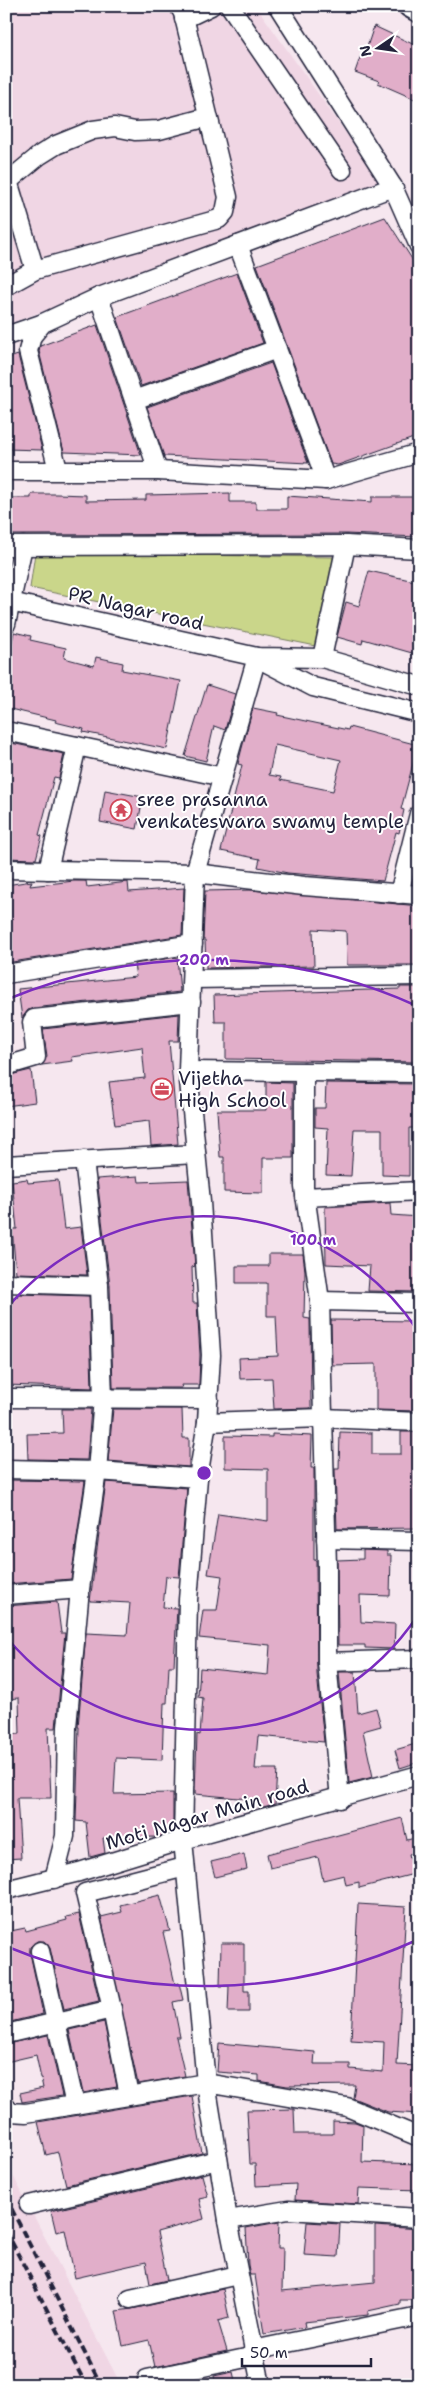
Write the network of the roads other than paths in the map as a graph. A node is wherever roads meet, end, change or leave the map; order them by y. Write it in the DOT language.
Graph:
graph roads {
  1 [pos="211,6"];
  2 [pos="230,6"];
  3 [pos="278,6"];
  4 [pos="410,6"];
  5 [pos="419,11"];
  6 [pos="182,13"];
  7 [pos="208,117"];
  8 [pos="342,170"];
  9 [pos="7,180"];
  10 [pos="390,183"];
  11 [pos="238,245"];
  12 [pos="419,246"];
  13 [pos="35,270"];
  14 [pos="6,286"];
  15 [pos="99,297"];
  16 [pos="43,323"];
  17 [pos="6,336"];
  18 [pos="277,349"];
  19 [pos="134,400"];
  20 [pos="419,454"];
  21 [pos="58,470"];
  22 [pos="6,471"];
  23 [pos="158,471"];
  24 [pos="326,480"];
  25 [pos="346,545"];
  26 [pos="14,546"];
  27 [pos="419,549"];
  28 [pos="9,601"];
  29 [pos="6,624"];
  30 [pos="257,657"];
  31 [pos="322,658"];
  32 [pos="419,686"];
  33 [pos="419,713"];
  34 [pos="6,730"];
  35 [pos="77,746"];
  36 [pos="223,777"];
  37 [pos="419,814"];
  38 [pos="6,869"];
  39 [pos="48,870"];
  40 [pos="195,874"];
  41 [pos="399,894"];
  42 [pos="419,895"];
  43 [pos="193,944"];
  44 [pos="6,974"];
  45 [pos="419,976"];
  46 [pos="192,979"];
  47 [pos="191,1002"];
  48 [pos="6,1066"];
  49 [pos="188,1072"];
  50 [pos="304,1072"];
  51 [pos="419,1073"];
  52 [pos="196,1154"];
  53 [pos="84,1160"];
  54 [pos="6,1165"];
  55 [pos="419,1191"];
  56 [pos="305,1197"];
  57 [pos="6,1283"];
  58 [pos="99,1286"];
  59 [pos="320,1301"];
  60 [pos="419,1304"];
  61 [pos="6,1398"];
  62 [pos="103,1398"];
  63 [pos="209,1399"];
  64 [pos="323,1418"];
  65 [pos="207,1422"];
  66 [pos="419,1422"];
  67 [pos="6,1469"];
  68 [pos="97,1471"];
  69 [pos="198,1478"];
  70 [pos="326,1539"];
  71 [pos="419,1541"];
  72 [pos="80,1589"];
  73 [pos="6,1595"];
  74 [pos="419,1658"];
  75 [pos="327,1662"];
  76 [pos="419,1776"];
  77 [pos="340,1799"];
  78 [pos="183,1840"];
  79 [pos="185,1868"];
  80 [pos="54,1878"];
  81 [pos="6,1890"];
  82 [pos="40,1951"];
  83 [pos="112,2009"];
  84 [pos="57,2022"];
  85 [pos="6,2034"];
  86 [pos="206,2083"];
  87 [pos="129,2095"];
  88 [pos="75,2105"];
  89 [pos="6,2106"];
  90 [pos="419,2137"];
  91 [pos="218,2160"];
  92 [pos="29,2205"];
  93 [pos="419,2218"];
  94 [pos="228,2220"];
  95 [pos="238,2275"];
  96 [pos="130,2299"];
  97 [pos="419,2316"];
  98 [pos="254,2353"];
  99 [pos="147,2379"];
  100 [pos="261,2385"];
  1 -- 6 [label="street"];
  2 -- 8 [label="street"];
  3 -- 10 [label="street"];
  4 -- 5 [label="main road"];
  6 -- 7 [label="street"];
  7 -- 9 [label="street"];
  7 -- 13 [label="street"];
  9 -- 13 [label="street"];
  10 -- 11 [label="street"];
  10 -- 12 [label="street"];
  11 -- 15 [label="street"];
  11 -- 18 [label="street"];
  13 -- 14 [label="street"];
  15 -- 16 [label="street"];
  15 -- 19 [label="street"];
  16 -- 17 [label="street"];
  16 -- 21 [label="street"];
  18 -- 19 [label="street"];
  18 -- 24 [label="street"];
  19 -- 23 [label="street"];
  20 -- 24 [label="street"];
  21 -- 22 [label="street"];
  21 -- 23 [label="street"];
  23 -- 24 [label="street"];
  25 -- 26 [label="street"];
  25 -- 27 [label="street"];
  25 -- 31 [label="street"];
  26 -- 28 [label="street"];
  28 -- 29 [label="street"];
  28 -- 30 [label="street, PR Nagar road"];
  30 -- 31 [label="street, PR Nagar road"];
  30 -- 33 [label="street, PR Nagar road"];
  30 -- 36 [label="street"];
  31 -- 32 [label="street, PR Nagar road"];
  34 -- 35 [label="street"];
  35 -- 36 [label="street"];
  35 -- 39 [label="street"];
  36 -- 40 [label="street"];
  37 -- 41 [label="street"];
  38 -- 39 [label="street"];
  39 -- 40 [label="street"];
  40 -- 41 [label="street"];
  40 -- 43 [label="street"];
  41 -- 42 [label="street"];
  43 -- 44 [label="street"];
  43 -- 46 [label="street"];
  45 -- 46 [label="street"];
  46 -- 47 [label="street"];
  47 -- 48 [label="street"];
  47 -- 49 [label="street"];
  49 -- 50 [label="street"];
  49 -- 52 [label="street"];
  50 -- 51 [label="street"];
  50 -- 56 [label="street"];
  52 -- 53 [label="street"];
  52 -- 63 [label="street"];
  53 -- 54 [label="street"];
  53 -- 58 [label="street"];
  55 -- 56 [label="street"];
  56 -- 59 [label="street"];
  57 -- 58 [label="street"];
  58 -- 62 [label="street"];
  59 -- 60 [label="street"];
  59 -- 64 [label="street"];
  61 -- 62 [label="street"];
  62 -- 63 [label="street"];
  62 -- 68 [label="street"];
  63 -- 65 [label="street"];
  64 -- 65 [label="street"];
  64 -- 66 [label="street"];
  64 -- 70 [label="street"];
  65 -- 69 [label="street"];
  67 -- 68 [label="street"];
  68 -- 69 [label="street"];
  68 -- 72 [label="street"];
  69 -- 78 [label="street"];
  70 -- 71 [label="street"];
  70 -- 75 [label="street"];
  72 -- 73 [label="street"];
  72 -- 80 [label="street"];
  74 -- 75 [label="street"];
  75 -- 77 [label="street"];
  76 -- 77 [label="street, Moti Nagar Main road"];
  77 -- 78 [label="street, Moti Nagar Main road"];
  78 -- 79 [label="street"];
  78 -- 80 [label="street, Moti Nagar Main road"];
  79 -- 83 [label="street"];
  79 -- 86 [label="street"];
  80 -- 81 [label="street, Moti Nagar Main road"];
  82 -- 84 [label="street"];
  83 -- 84 [label="street"];
  83 -- 87 [label="street"];
  84 -- 85 [label="street"];
  84 -- 88 [label="street"];
  86 -- 87 [label="street"];
  86 -- 90 [label="street"];
  86 -- 91 [label="street"];
  87 -- 88 [label="street"];
  88 -- 89 [label="street"];
  91 -- 92 [label="street"];
  91 -- 94 [label="street"];
  93 -- 94 [label="street"];
  94 -- 95 [label="street"];
  95 -- 96 [label="street"];
  95 -- 98 [label="street"];
  97 -- 98 [label="street"];
  98 -- 99 [label="street"];
  98 -- 100 [label="street"];
}
